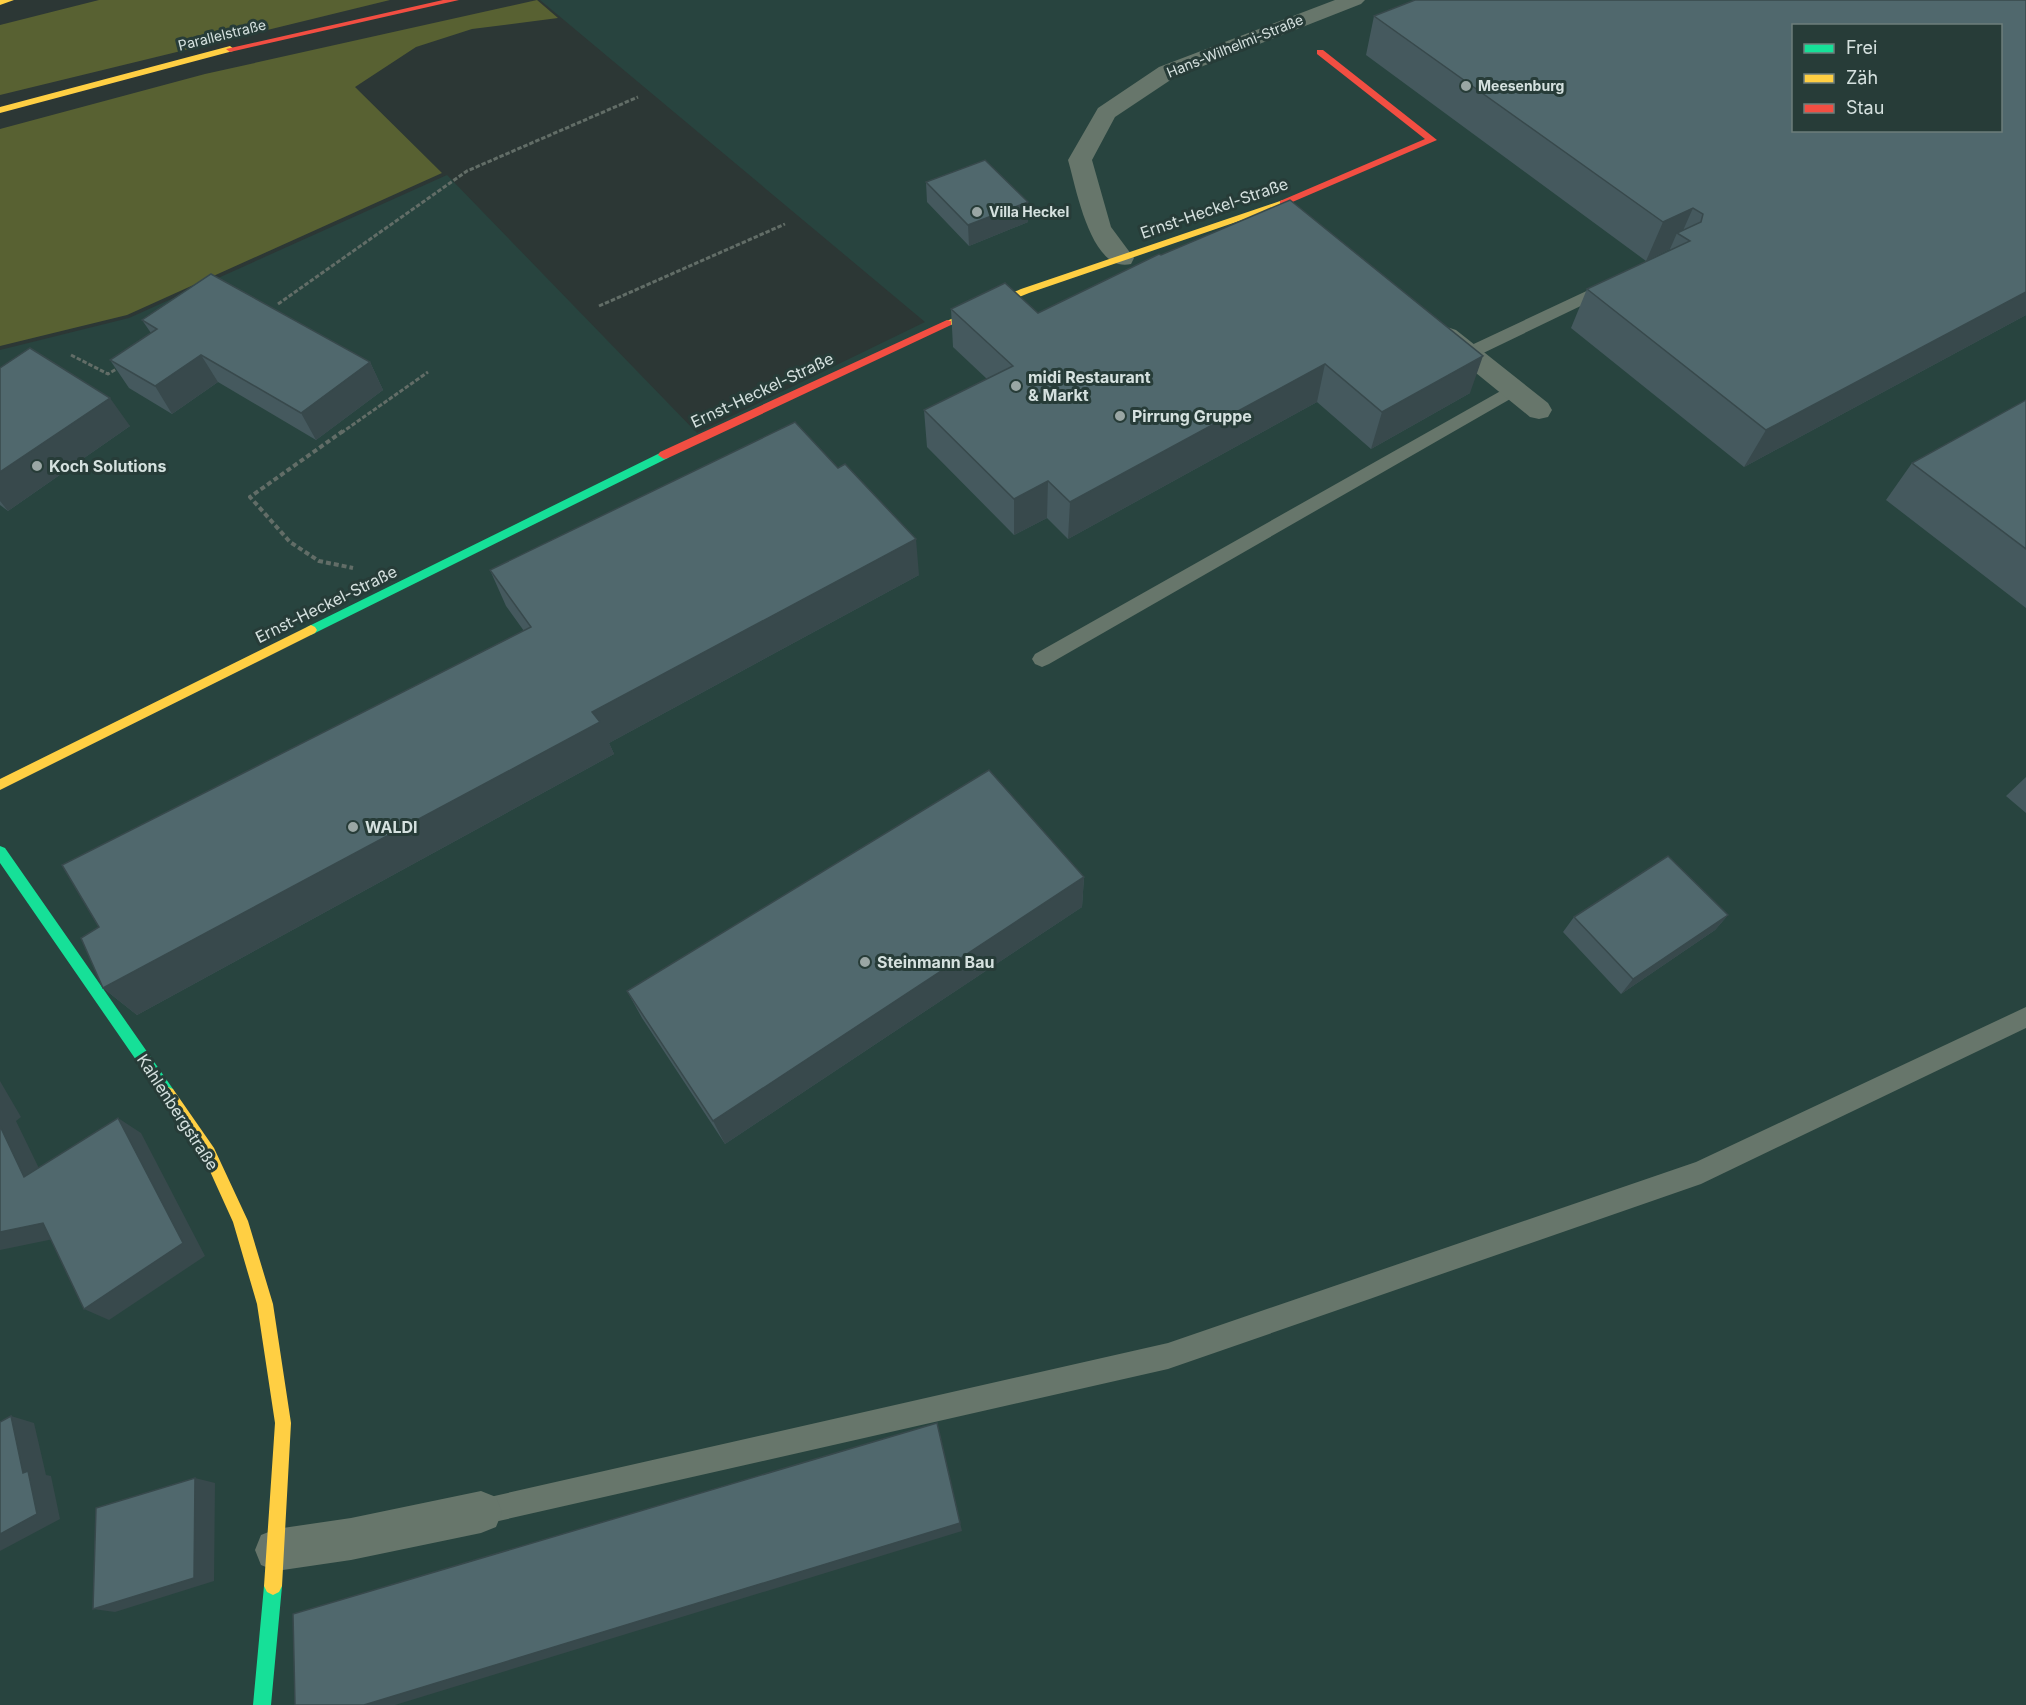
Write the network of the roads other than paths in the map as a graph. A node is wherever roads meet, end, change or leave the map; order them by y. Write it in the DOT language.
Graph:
graph roads {
  1 [pos="10,0"];
  2 [pos="454,0"];
  3 [pos="1354,0"];
  4 [pos="0,2"];
  5 [pos="1320,52"];
  6 [pos="0,110"];
  7 [pos="1122,258"];
  8 [pos="1624,278"];
  9 [pos="1426,319"];
  10 [pos="1468,353"];
  11 [pos="1513,390"];
  12 [pos="1539,410"];
  13 [pos="1042,659"];
  14 [pos="0,785"];
  15 [pos="0,852"];
  16 [pos="2026,1017"];
  17 [pos="481,1512"];
  18 [pos="276,1550"];
  19 [pos="262,1705"];
  1 -- 4 [label="main road"];
  2 -- 6 [label="main road, Parallelstraße"];
  3 -- 7 [label="street, Hans-Wilhelmi-Straße"];
  5 -- 7 [label="main road, Ernst-Heckel-Straße"];
  7 -- 14 [label="main road, Ernst-Heckel-Straße"];
  8 -- 10 [label="lane"];
  9 -- 10 [label="street"];
  10 -- 11 [label="street"];
  11 -- 12 [label="street"];
  11 -- 13 [label="lane"];
  15 -- 18 [label="main road, Kahlenbergstraße"];
  16 -- 17 [label="lane"];
  17 -- 18 [label="street"];
  18 -- 19 [label="main road, Kahlenbergstraße"];
}
